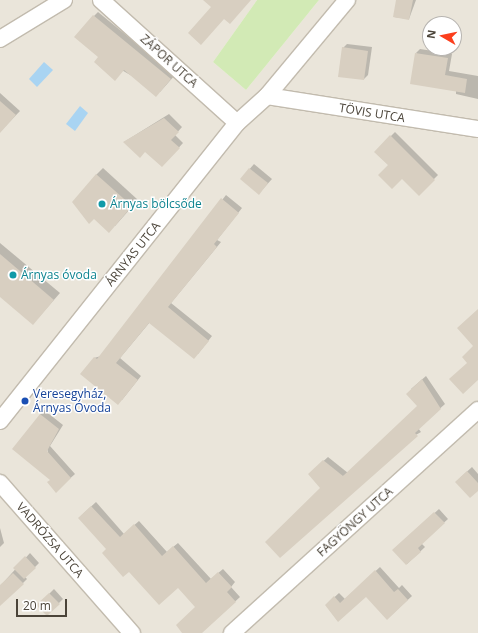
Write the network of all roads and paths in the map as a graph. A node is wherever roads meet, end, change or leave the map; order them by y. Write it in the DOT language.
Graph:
graph roads {
  1 [pos="64,0"];
  2 [pos="101,0"];
  3 [pos="347,0"];
  4 [pos="0,39"];
  5 [pos="267,96"];
  6 [pos="237,123"];
  7 [pos="478,129"];
  8 [pos="478,410"];
  9 [pos="0,421"];
  10 [pos="0,483"];
  11 [pos="132,633"];
  12 [pos="232,633"];
  1 -- 4 [label="street"];
  2 -- 6 [label="street, ZÁPOR UTCA"];
  3 -- 5 [label="street, ÁRNYAS UTCA"];
  5 -- 6 [label="street, ÁRNYAS UTCA"];
  5 -- 7 [label="street, TÖVIS UTCA"];
  6 -- 9 [label="street, ÁRNYAS UTCA"];
  8 -- 12 [label="street, FAGYÖNGY UTCA"];
  10 -- 11 [label="street, VADRÓZSA UTCA"];
}
